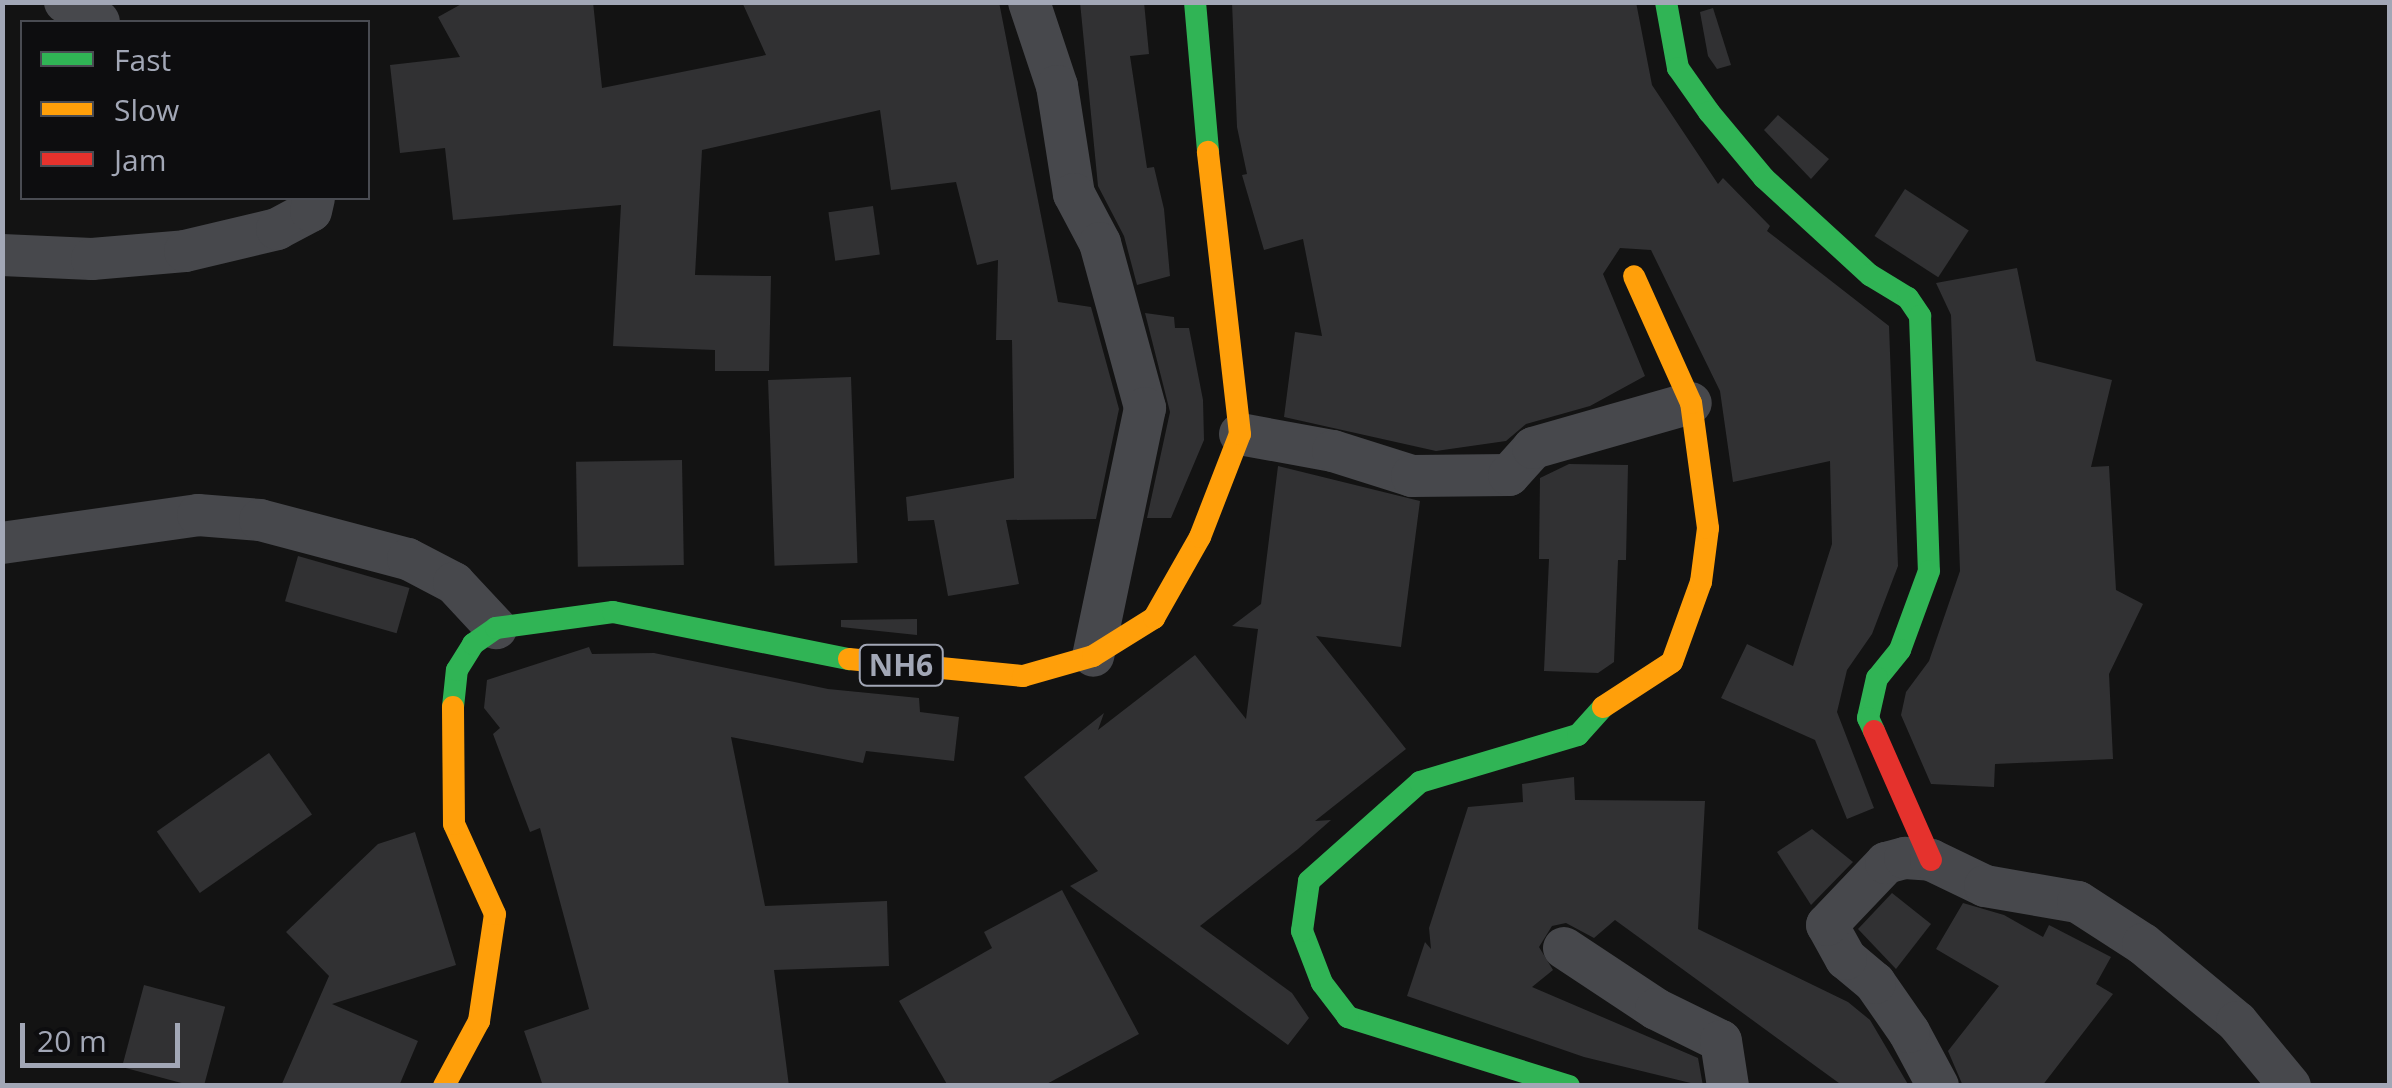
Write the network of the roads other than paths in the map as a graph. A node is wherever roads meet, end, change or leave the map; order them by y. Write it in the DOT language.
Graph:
graph roads {
  1 [pos="65,2"];
  2 [pos="1029,2"];
  3 [pos="1195,2"];
  4 [pos="1666,2"];
  5 [pos="96,20"];
  6 [pos="314,200"];
  7 [pos="2,255"];
  8 [pos="1634,276"];
  9 [pos="1690,403"];
  10 [pos="1240,434"];
  11 [pos="2,543"];
  12 [pos="496,628"];
  13 [pos="1093,656"];
  14 [pos="1931,860"];
  15 [pos="1564,948"];
  16 [pos="444,1086"];
  17 [pos="1569,1086"];
  18 [pos="1728,1086"];
  19 [pos="1938,1086"];
  20 [pos="2290,1086"];
  1 -- 5 [label="street"];
  2 -- 13 [label="street"];
  3 -- 10 [label="main road"];
  4 -- 14 [label="main road"];
  6 -- 7 [label="street"];
  8 -- 9 [label="main road"];
  9 -- 10 [label="street"];
  9 -- 17 [label="main road"];
  10 -- 13 [label="main road, NH6"];
  11 -- 12 [label="street"];
  12 -- 13 [label="main road, NH6"];
  12 -- 16 [label="main road"];
  14 -- 19 [label="street"];
  14 -- 20 [label="street"];
  15 -- 18 [label="street"];
}
